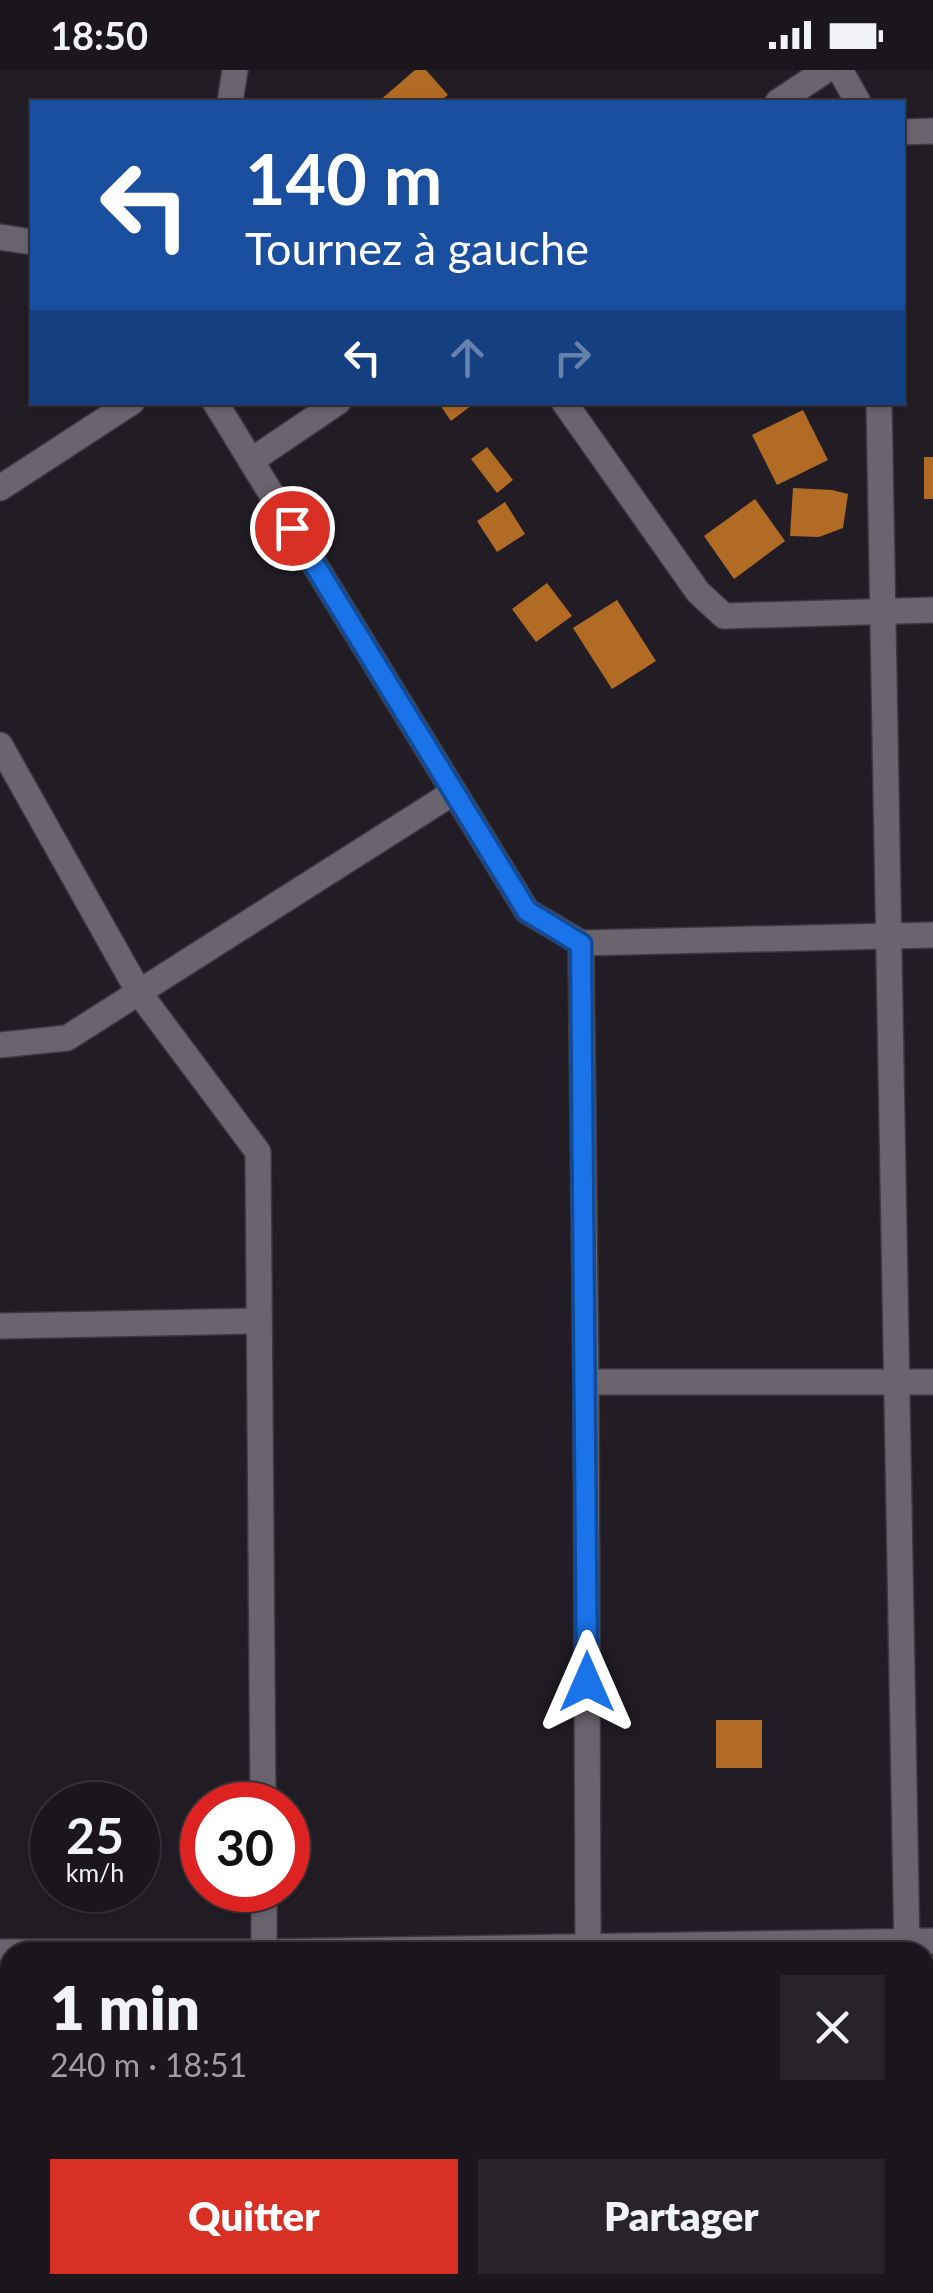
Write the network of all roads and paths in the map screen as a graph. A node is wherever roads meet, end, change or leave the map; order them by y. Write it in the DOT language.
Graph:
graph roads {
  1 [pos="235,70"];
  2 [pos="826,70"];
  3 [pos="840,70"];
  4 [pos="230,100"];
  5 [pos="781,100"];
  6 [pos="857,100"];
  7 [pos="933,131"];
  8 [pos="905,132"];
  9 [pos="0,237"];
  10 [pos="30,242"];
  11 [pos="127,405"];
  12 [pos="217,405"];
  13 [pos="334,405"];
  14 [pos="566,405"];
  15 [pos="879,405"];
  16 [pos="252,461"];
  17 [pos="0,488"];
  18 [pos="933,610"];
  19 [pos="882,611"];
  20 [pos="0,745"];
  21 [pos="454,792"];
  22 [pos="933,935"];
  23 [pos="888,936"];
  24 [pos="581,944"];
  25 [pos="140,994"];
  26 [pos="0,1045"];
  27 [pos="259,1321"];
  28 [pos="0,1326"];
  29 [pos="586,1382"];
  30 [pos="896,1382"];
  31 [pos="933,1382"];
  32 [pos="263,1782"];
  33 [pos="265,1912"];
  34 [pos="266,1942"];
  35 [pos="588,1942"];
  36 [pos="916,1942"];
  1 -- 4 [label="street"];
  2 -- 5 [label="street"];
  3 -- 6 [label="street"];
  7 -- 8 [label="street"];
  9 -- 10 [label="street"];
  11 -- 17 [label="street"];
  12 -- 16 [label="street"];
  13 -- 16 [label="street"];
  14 -- 19 [label="street"];
  15 -- 19 [label="street"];
  16 -- 21 [label="street"];
  18 -- 19 [label="street"];
  19 -- 23 [label="street"];
  20 -- 25 [label="street"];
  21 -- 24 [label="street"];
  21 -- 25 [label="street"];
  22 -- 23 [label="street"];
  23 -- 24 [label="street"];
  23 -- 30 [label="street"];
  24 -- 29 [label="street"];
  25 -- 26 [label="street"];
  25 -- 27 [label="street"];
  27 -- 28 [label="street"];
  27 -- 32 [label="street"];
  29 -- 30 [label="street"];
  29 -- 35 [label="street"];
  30 -- 31 [label="street"];
  30 -- 36 [label="street"];
  33 -- 34 [label="street"];
}
